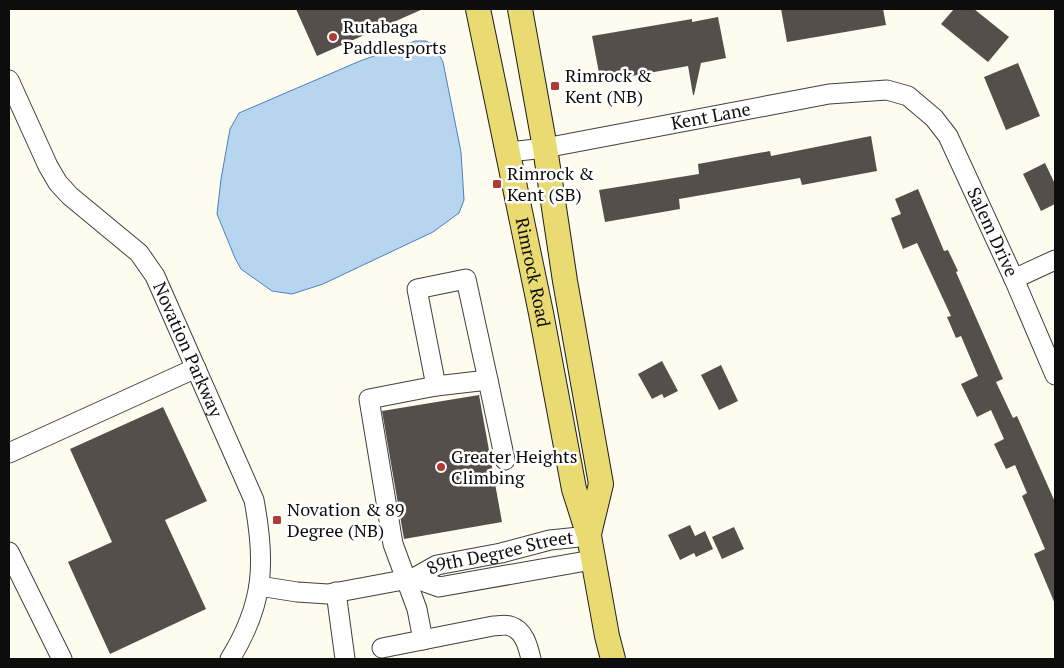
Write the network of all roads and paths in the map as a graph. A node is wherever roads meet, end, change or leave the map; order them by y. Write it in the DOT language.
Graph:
graph roads {
  1 [pos="478,9"];
  2 [pos="520,9"];
  3 [pos="9,80"];
  4 [pos="912,100"];
  5 [pos="545,148"];
  6 [pos="509,152"];
  7 [pos="1055,260"];
  8 [pos="1014,279"];
  9 [pos="196,368"];
  10 [pos="1055,375"];
  11 [pos="488,380"];
  12 [pos="436,386"];
  13 [pos="9,453"];
  14 [pos="505,460"];
  15 [pos="589,536"];
  16 [pos="9,552"];
  17 [pos="592,560"];
  18 [pos="411,579"];
  19 [pos="260,586"];
  20 [pos="336,592"];
  21 [pos="423,640"];
  22 [pos="382,648"];
  23 [pos="62,659"];
  24 [pos="230,659"];
  25 [pos="345,659"];
  26 [pos="531,659"];
  27 [pos="613,659"];
  1 -- 6 [label="main road, Rimrock Road"];
  2 -- 5 [label="main road, Rimrock Road"];
  3 -- 9 [label="street, Novation Parkway"];
  4 -- 5 [label="street, Kent Lane"];
  4 -- 8 [label="street, Salem Drive"];
  5 -- 6 [label="street, Kent Lane"];
  5 -- 15 [label="main road, Rimrock Road"];
  6 -- 15 [label="main road, Rimrock Road"];
  7 -- 8 [label="street"];
  8 -- 10 [label="street, Salem Drive"];
  9 -- 13 [label="street"];
  9 -- 19 [label="street, Novation Parkway"];
  11 -- 12 [label="street"];
  11 -- 12 [label="street"];
  11 -- 14 [label="street"];
  12 -- 18 [label="street"];
  15 -- 17 [label="main road, Rimrock Road"];
  15 -- 18 [label="street, 89th Degree Street"];
  16 -- 23 [label="street"];
  17 -- 18 [label="street, 89th Degree Street"];
  17 -- 27 [label="main road, Rimrock Road"];
  18 -- 20 [label="street, 89th Degree Street"];
  18 -- 21 [label="street"];
  19 -- 20 [label="street, 89th Degree Street"];
  19 -- 24 [label="street, Novation Parkway"];
  20 -- 25 [label="street"];
  21 -- 22 [label="street"];
  21 -- 26 [label="street"];
}
